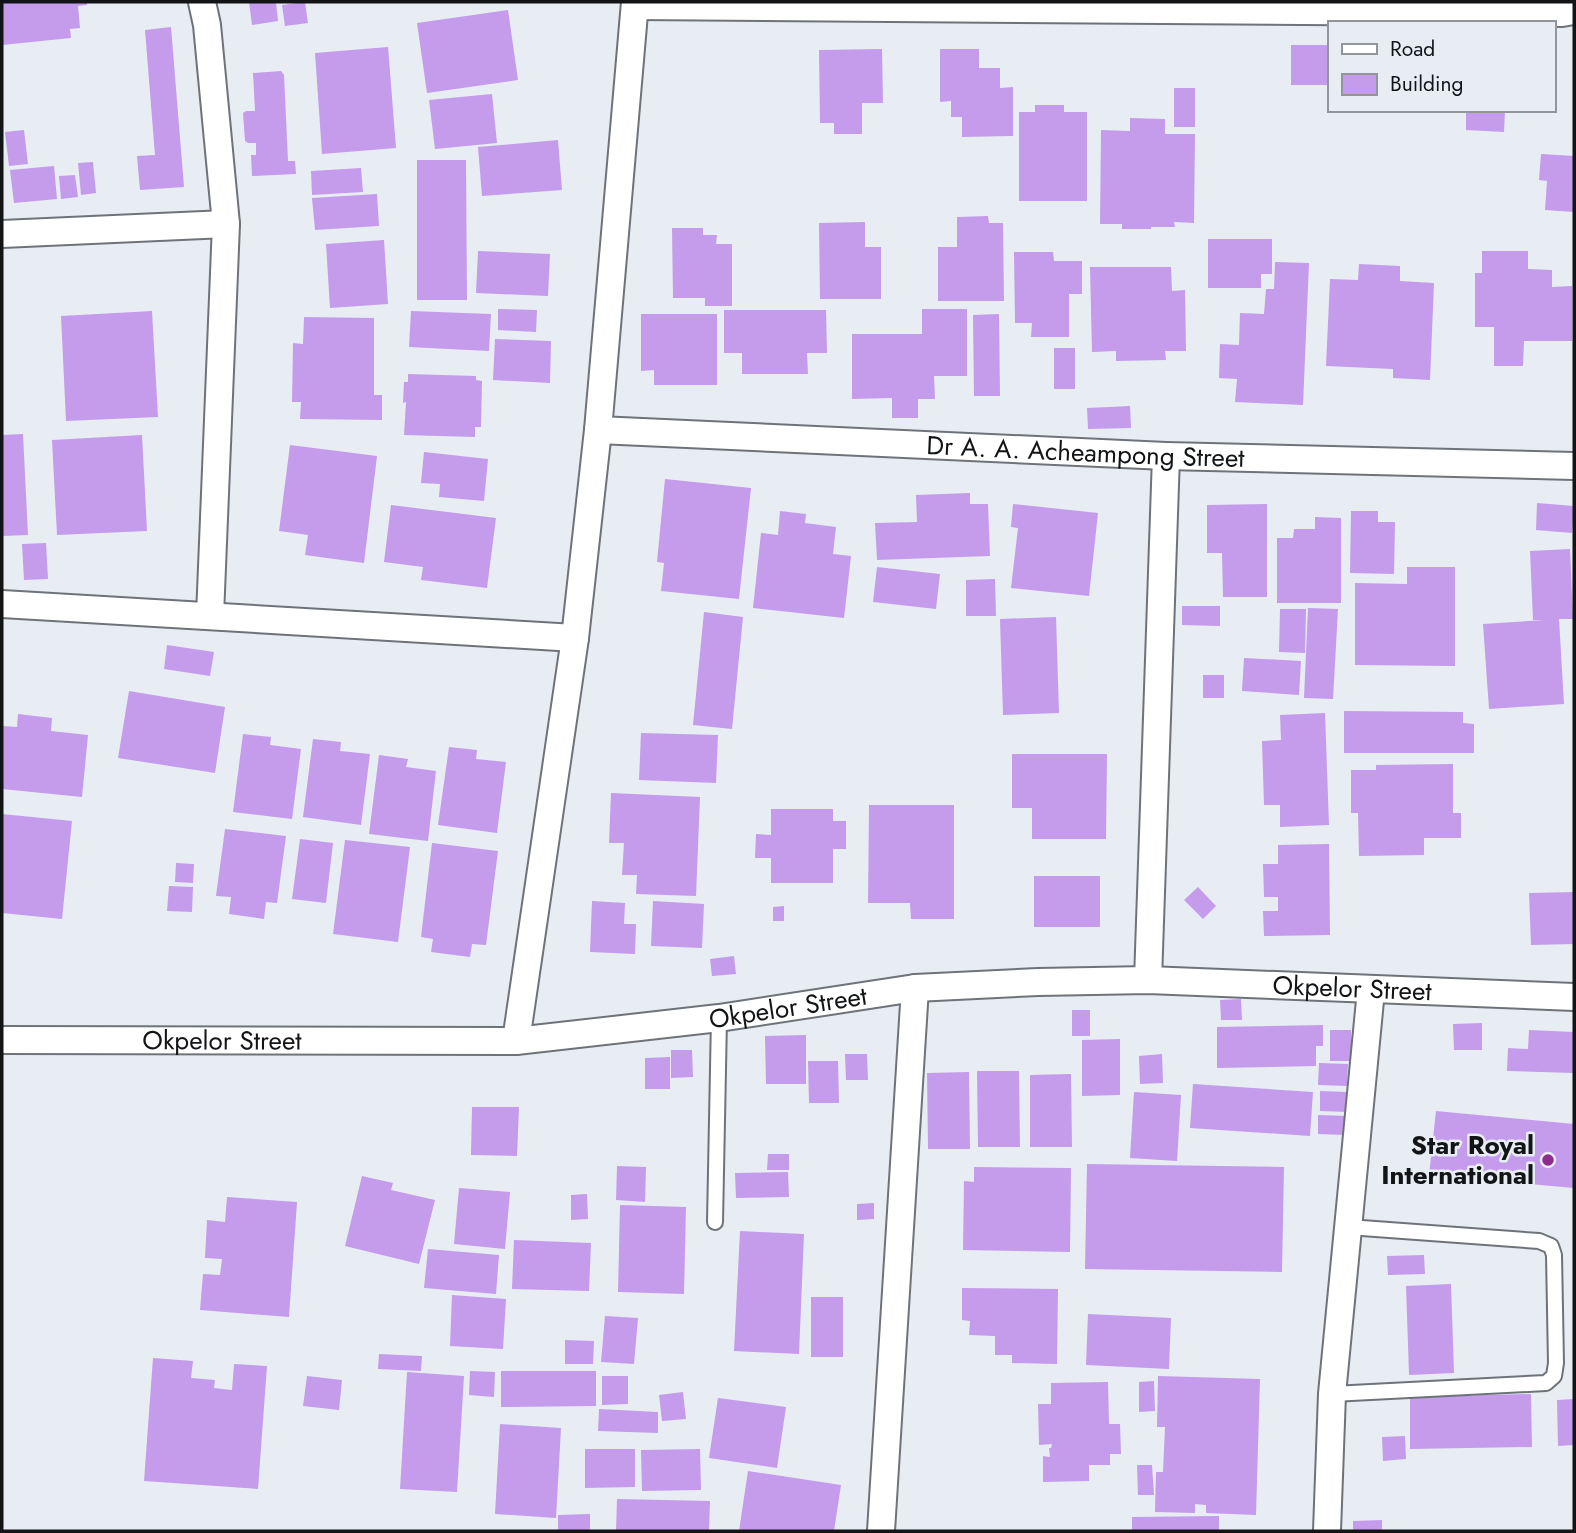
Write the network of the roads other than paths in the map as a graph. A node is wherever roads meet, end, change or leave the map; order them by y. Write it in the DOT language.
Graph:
graph roads {
  1 [pos="202,2"];
  2 [pos="635,4"];
  3 [pos="1574,11"];
  4 [pos="226,224"];
  5 [pos="2,234"];
  6 [pos="598,430"];
  7 [pos="1166,456"];
  8 [pos="1574,466"];
  9 [pos="2,604"];
  10 [pos="210,615"];
  11 [pos="575,638"];
  12 [pos="1148,979"];
  13 [pos="915,988"];
  14 [pos="1371,990"];
  15 [pos="1574,997"];
  16 [pos="719,1017"];
  17 [pos="2,1040"];
  18 [pos="516,1041"];
  19 [pos="715,1222"];
  20 [pos="1348,1227"];
  21 [pos="1332,1394"];
  22 [pos="881,1531"];
  23 [pos="1328,1531"];
  1 -- 4 [label="street"];
  2 -- 3 [label="street"];
  2 -- 6 [label="street"];
  4 -- 5 [label="street"];
  4 -- 10 [label="street"];
  6 -- 7 [label="street, Dr A. A. Acheampong Street"];
  6 -- 11 [label="street"];
  7 -- 8 [label="street, Dr A. A. Acheampong Street"];
  7 -- 12 [label="street"];
  9 -- 10 [label="street"];
  10 -- 11 [label="street"];
  11 -- 18 [label="street"];
  12 -- 13 [label="street, Okpelor Street"];
  12 -- 14 [label="street, Okpelor Street"];
  13 -- 16 [label="street, Okpelor Street"];
  13 -- 22 [label="street"];
  14 -- 15 [label="street, Okpelor Street"];
  14 -- 20 [label="street"];
  16 -- 18 [label="street, Okpelor Street"];
  16 -- 19 [label="lane"];
  17 -- 18 [label="street, Okpelor Street"];
  20 -- 21 [label="street"];
  20 -- 21 [label="lane"];
  21 -- 23 [label="street"];
}
